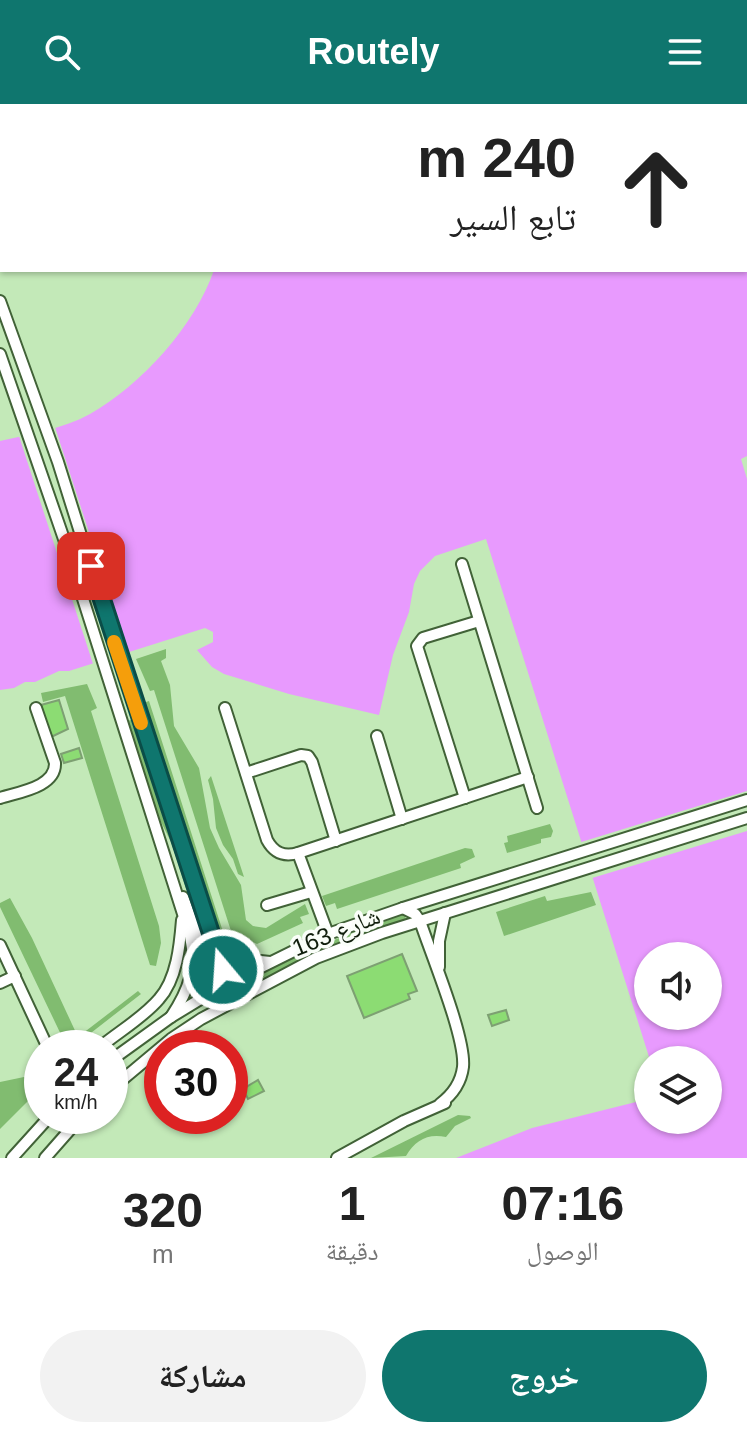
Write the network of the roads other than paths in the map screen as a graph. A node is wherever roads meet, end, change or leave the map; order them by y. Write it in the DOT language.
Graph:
graph roads {
  1 [pos="0,301"];
  2 [pos="0,354"];
  3 [pos="462,564"];
  4 [pos="479,621"];
  5 [pos="36,708"];
  6 [pos="225,708"];
  7 [pos="377,736"];
  8 [pos="246,773"];
  9 [pos="528,777"];
  10 [pos="0,798"];
  11 [pos="465,798"];
  12 [pos="747,800"];
  13 [pos="537,808"];
  14 [pos="747,818"];
  15 [pos="402,819"];
  16 [pos="336,841"];
  17 [pos="298,853"];
  18 [pos="170,875"];
  19 [pos="311,892"];
  20 [pos="267,905"];
  21 [pos="403,908"];
  22 [pos="445,913"];
  23 [pos="182,914"];
  24 [pos="420,921"];
  25 [pos="328,934"];
  26 [pos="0,945"];
  27 [pos="215,947"];
  28 [pos="270,962"];
  29 [pos="15,976"];
  30 [pos="440,981"];
  31 [pos="0,983"];
  32 [pos="228,983"];
  33 [pos="217,989"];
  34 [pos="231,1002"];
  35 [pos="171,1017"];
  36 [pos="40,1030"];
  37 [pos="122,1030"];
  38 [pos="128,1048"];
  39 [pos="128,1075"];
  40 [pos="34,1134"];
  41 [pos="66,1134"];
  42 [pos="12,1158"];
  43 [pos="45,1158"];
  44 [pos="337,1158"];
  1 -- 27 [label="street"];
  2 -- 18 [label="street"];
  3 -- 4 [label="street"];
  4 -- 9 [label="street"];
  4 -- 11 [label="street"];
  5 -- 10 [label="street"];
  6 -- 8 [label="street"];
  7 -- 15 [label="street"];
  8 -- 16 [label="street"];
  8 -- 17 [label="street"];
  9 -- 11 [label="street"];
  9 -- 13 [label="street"];
  11 -- 15 [label="street"];
  12 -- 21 [label="street, شارع 163"];
  14 -- 22 [label="street, شارع 163"];
  15 -- 16 [label="street"];
  16 -- 17 [label="street"];
  17 -- 19 [label="street"];
  18 -- 23 [label="street"];
  18 -- 33 [label="street"];
  19 -- 20 [label="street"];
  19 -- 25 [label="street"];
  21 -- 24 [label="street"];
  21 -- 25 [label="street, شارع 163"];
  22 -- 24 [label="street, شارع 163"];
  22 -- 30 [label="street"];
  23 -- 35 [label="street"];
  23 -- 37 [label="street"];
  24 -- 30 [label="street"];
  24 -- 34 [label="street, شارع 163"];
  25 -- 28 [label="street, شارع 163"];
  26 -- 29 [label="street"];
  27 -- 28 [label="street, شارع 163"];
  27 -- 32 [label="street"];
  28 -- 32 [label="street, شارع 163"];
  29 -- 31 [label="street"];
  29 -- 36 [label="street"];
  30 -- 44 [label="street"];
  32 -- 33 [label="street, شارع 163"];
  32 -- 34 [label="street"];
  33 -- 34 [label="street"];
  33 -- 35 [label="street, شارع 163"];
  34 -- 39 [label="street, شارع 163"];
  35 -- 38 [label="street, شارع 163"];
  40 -- 42 [label="street"];
  41 -- 43 [label="street"];
}
